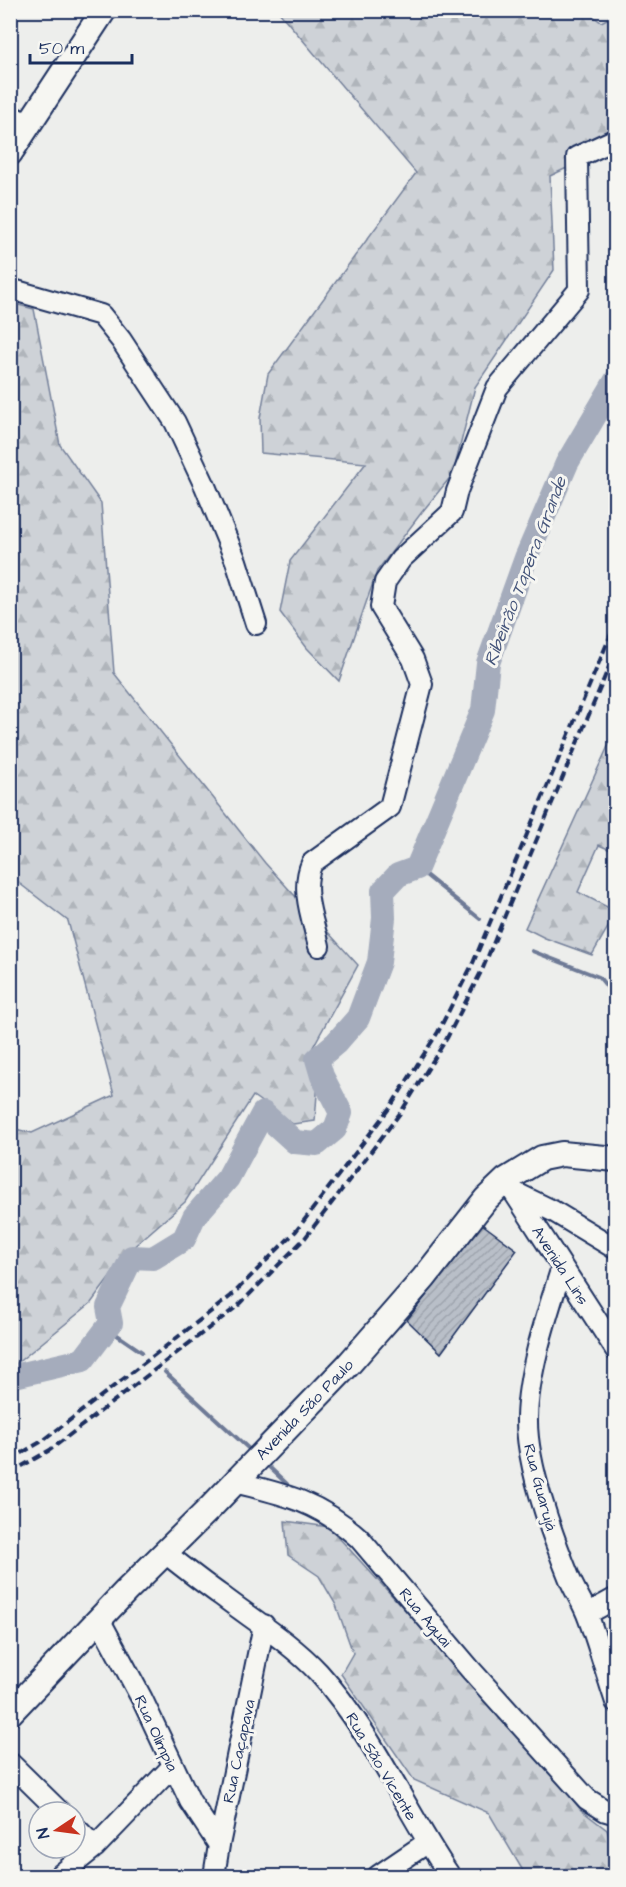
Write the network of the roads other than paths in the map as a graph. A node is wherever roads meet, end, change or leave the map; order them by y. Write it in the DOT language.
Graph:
graph roads {
  1 [pos="104,10"];
  2 [pos="20,120"];
  3 [pos="615,139"];
  4 [pos="10,153"];
  5 [pos="10,289"];
  6 [pos="256,624"];
  7 [pos="319,946"];
  8 [pos="615,1160"];
  9 [pos="510,1186"];
  10 [pos="615,1249"];
  11 [pos="562,1267"];
  12 [pos="615,1350"];
  13 [pos="234,1482"];
  14 [pos="164,1552"];
  15 [pos="614,1603"];
  16 [pos="587,1614"];
  17 [pos="99,1620"];
  18 [pos="264,1625"];
  19 [pos="615,1701"];
  20 [pos="10,1713"];
  21 [pos="10,1763"];
  22 [pos="173,1766"];
  23 [pos="48,1800"];
  24 [pos="615,1814"];
  25 [pos="87,1839"];
  26 [pos="428,1842"];
  27 [pos="219,1845"];
  28 [pos="95,1847"];
  29 [pos="443,1873"];
  30 [pos="59,1876"];
  31 [pos="214,1876"];
  32 [pos="378,1876"];
  1 -- 2 [label="main road"];
  2 -- 4 [label="main road"];
  3 -- 7 [label="street"];
  5 -- 6 [label="street"];
  8 -- 9 [label="main road, Avenida São Paulo"];
  9 -- 10 [label="street"];
  9 -- 11 [label="street, Avenida Lins"];
  9 -- 13 [label="main road, Avenida São Paulo"];
  11 -- 12 [label="street, Avenida Lins"];
  11 -- 16 [label="street, Rua Guarujá"];
  13 -- 14 [label="main road, Avenida São Paulo"];
  13 -- 24 [label="street, Rua Aguai"];
  14 -- 17 [label="main road, Avenida São Paulo"];
  14 -- 18 [label="street, Rua São Vicente"];
  15 -- 16 [label="street"];
  16 -- 19 [label="street, Rua Guarujá"];
  17 -- 20 [label="main road, Avenida São Paulo"];
  17 -- 22 [label="street, Rua Olímpia"];
  18 -- 26 [label="street, Rua São Vicente"];
  18 -- 27 [label="street, Rua Caçapava"];
  21 -- 23 [label="street"];
  22 -- 27 [label="street, Rua Olímpia"];
  22 -- 28 [label="street"];
  25 -- 28 [label="street"];
  26 -- 29 [label="street, Rua São Vicente"];
  26 -- 32 [label="street"];
  27 -- 31 [label="street, Rua Caçapava"];
  28 -- 30 [label="street"];
}
